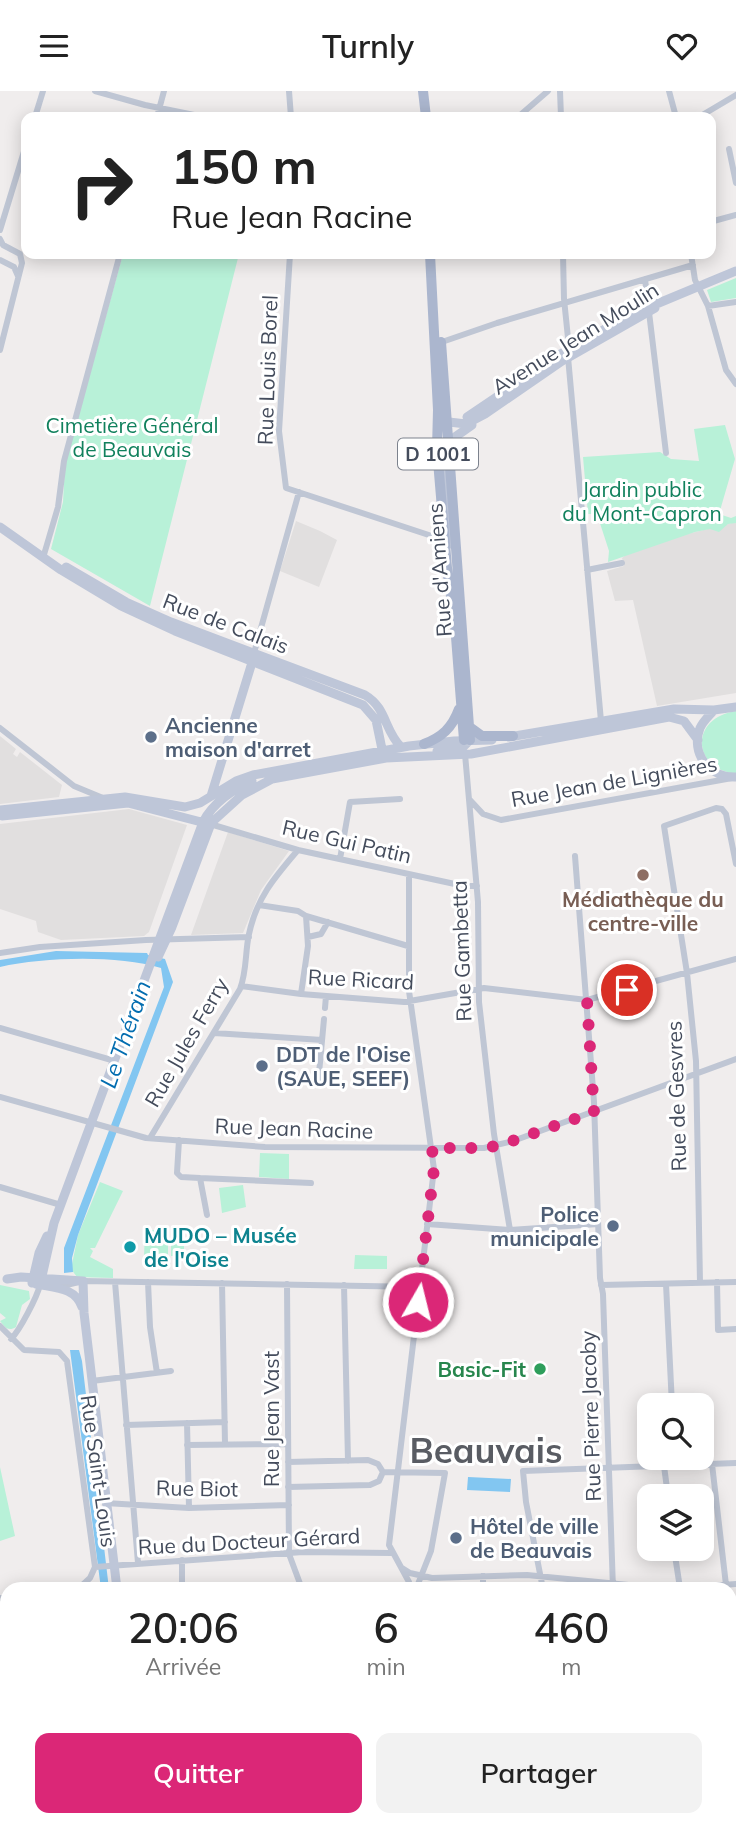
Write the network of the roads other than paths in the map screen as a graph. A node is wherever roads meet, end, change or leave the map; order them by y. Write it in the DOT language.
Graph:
graph roads {
  1 [pos="43,91"];
  2 [pos="95,91"];
  3 [pos="164,91"];
  4 [pos="289,91"];
  5 [pos="421,91"];
  6 [pos="548,91"];
  7 [pos="559,91"];
  8 [pos="669,91"];
  9 [pos="736,95"];
  10 [pos="159,109"];
  11 [pos="37,112"];
  12 [pos="158,112"];
  13 [pos="176,112"];
  14 [pos="291,112"];
  15 [pos="419,112"];
  16 [pos="425,112"];
  17 [pos="524,112"];
  18 [pos="561,112"];
  19 [pos="675,112"];
  20 [pos="707,112"];
  21 [pos="729,149"];
  22 [pos="21,161"];
  23 [pos="736,183"];
  24 [pos="736,215"];
  25 [pos="716,220"];
  26 [pos="0,230"];
  27 [pos="0,239"];
  28 [pos="21,257"];
  29 [pos="21,259"];
  30 [pos="119,259"];
  31 [pos="290,259"];
  32 [pos="430,259"];
  33 [pos="563,259"];
  34 [pos="692,259"];
  35 [pos="0,260"];
  36 [pos="693,265"];
  37 [pos="736,271"];
  38 [pos="18,278"];
  39 [pos="645,279"];
  40 [pos="698,286"];
  41 [pos="736,302"];
  42 [pos="564,304"];
  43 [pos="708,306"];
  44 [pos="648,309"];
  45 [pos="568,338"];
  46 [pos="437,344"];
  47 [pos="0,350"];
  48 [pos="568,357"];
  49 [pos="736,384"];
  50 [pos="485,414"];
  51 [pos="467,417"];
  52 [pos="450,423"];
  53 [pos="438,432"];
  54 [pos="449,444"];
  55 [pos="666,453"];
  56 [pos="299,492"];
  57 [pos="0,527"];
  58 [pos="444,540"];
  59 [pos="44,556"];
  60 [pos="622,563"];
  61 [pos="587,570"];
  62 [pos="455,624"];
  63 [pos="253,657"];
  64 [pos="461,707"];
  65 [pos="736,707"];
  66 [pos="715,711"];
  67 [pos="601,722"];
  68 [pos="471,727"];
  69 [pos="0,729"];
  70 [pos="513,736"];
  71 [pos="698,740"];
  72 [pos="424,744"];
  73 [pos="466,745"];
  74 [pos="401,747"];
  75 [pos="384,755"];
  76 [pos="287,770"];
  77 [pos="734,778"];
  78 [pos="211,797"];
  79 [pos="470,798"];
  80 [pos="105,799"];
  81 [pos="400,799"];
  82 [pos="0,810"];
  83 [pos="211,810"];
  84 [pos="0,817"];
  85 [pos="207,823"];
  86 [pos="298,849"];
  87 [pos="575,856"];
  88 [pos="341,859"];
  89 [pos="736,864"];
  90 [pos="409,874"];
  91 [pos="477,886"];
  92 [pos="259,905"];
  93 [pos="306,916"];
  94 [pos="327,922"];
  95 [pos="249,937"];
  96 [pos="308,937"];
  97 [pos="163,939"];
  98 [pos="408,946"];
  99 [pos="0,953"];
  100 [pos="736,959"];
  101 [pos="687,973"];
  102 [pos="241,986"];
  103 [pos="479,988"];
  104 [pos="301,993"];
  105 [pos="326,996"];
  106 [pos="587,1000"];
  107 [pos="410,1002"];
  108 [pos="325,1008"];
  109 [pos="324,1019"];
  110 [pos="0,1028"];
  111 [pos="214,1033"];
  112 [pos="322,1040"];
  113 [pos="736,1059"];
  114 [pos="115,1061"];
  115 [pos="697,1074"];
  116 [pos="318,1083"];
  117 [pos="0,1097"];
  118 [pos="594,1112"];
  119 [pos="92,1123"];
  120 [pos="313,1137"];
  121 [pos="150,1138"];
  122 [pos="179,1140"];
  123 [pos="496,1146"];
  124 [pos="312,1148"];
  125 [pos="432,1148"];
  126 [pos="200,1178"];
  127 [pos="311,1183"];
  128 [pos="0,1187"];
  129 [pos="61,1205"];
  130 [pos="207,1215"];
  131 [pos="54,1223"];
  132 [pos="427,1224"];
  133 [pos="598,1224"];
  134 [pos="510,1230"];
  135 [pos="46,1258"];
  136 [pos="4,1278"];
  137 [pos="36,1281"];
  138 [pos="63,1281"];
  139 [pos="83,1281"];
  140 [pos="115,1282"];
  141 [pos="148,1282"];
  142 [pos="717,1282"];
  143 [pos="736,1282"];
  144 [pos="222,1283"];
  145 [pos="700,1283"];
  146 [pos="666,1284"];
  147 [pos="287,1285"];
  148 [pos="344,1285"];
  149 [pos="601,1285"];
  150 [pos="53,1287"];
  151 [pos="419,1287"];
  152 [pos="84,1313"];
  153 [pos="0,1327"];
  154 [pos="736,1329"];
  155 [pos="11,1339"];
  156 [pos="171,1371"];
  157 [pos="157,1373"];
  158 [pos="122,1378"];
  159 [pos="92,1381"];
  160 [pos="671,1393"];
  161 [pos="225,1422"];
  162 [pos="187,1423"];
  163 [pos="126,1425"];
  164 [pos="225,1444"];
  165 [pos="288,1444"];
  166 [pos="187,1445"];
  167 [pos="348,1461"];
  168 [pos="288,1462"];
  169 [pos="736,1463"];
  170 [pos="714,1464"];
  171 [pos="637,1467"];
  172 [pos="610,1468"];
  173 [pos="713,1470"];
  174 [pos="383,1472"];
  175 [pos="397,1472"];
  176 [pos="288,1487"];
  177 [pos="105,1503"];
  178 [pos="132,1504"];
  179 [pos="289,1505"];
  180 [pos="189,1508"];
  181 [pos="391,1553"];
  182 [pos="289,1554"];
  183 [pos="182,1560"];
  184 [pos="676,1561"];
  185 [pos="138,1563"];
  186 [pos="398,1564"];
  187 [pos="111,1565"];
  188 [pos="95,1567"];
  189 [pos="422,1576"];
  190 [pos="483,1576"];
  191 [pos="541,1577"];
  192 [pos="86,1582"];
  193 [pos="115,1582"];
  194 [pos="182,1582"];
  195 [pos="299,1582"];
  196 [pos="409,1582"];
  197 [pos="418,1582"];
  198 [pos="483,1582"];
  199 [pos="542,1582"];
  200 [pos="577,1582"];
  201 [pos="613,1582"];
  202 [pos="679,1582"];
  203 [pos="726,1582"];
  1 -- 11 [label="street"];
  2 -- 10 [label="street"];
  3 -- 10 [label="street"];
  4 -- 14 [label="street"];
  5 -- 15 [label="main road"];
  5 -- 16 [label="main road"];
  6 -- 17 [label="street"];
  7 -- 18 [label="street"];
  8 -- 19 [label="street"];
  9 -- 20 [label="street"];
  10 -- 12 [label="street"];
  10 -- 13 [label="street"];
  21 -- 23 [label="street"];
  22 -- 26 [label="street"];
  24 -- 25 [label="street"];
  27 -- 28 [label="street"];
  29 -- 38 [label="street"];
  30 -- 59 [label="street"];
  31 -- 56 [label="street, Rue Louis Borel"];
  32 -- 46 [label="main road, Rue d'Amiens / D 1001"];
  33 -- 42 [label="street"];
  34 -- 36 [label="street"];
  35 -- 38 [label="street"];
  36 -- 39 [label="street"];
  36 -- 40 [label="street"];
  37 -- 40 [label="main road, Avenue Jean Moulin"];
  38 -- 47 [label="street"];
  39 -- 42 [label="street"];
  39 -- 44 [label="street"];
  40 -- 43 [label="street"];
  40 -- 44 [label="main road, Avenue Jean Moulin"];
  41 -- 43 [label="street"];
  42 -- 45 [label="street"];
  42 -- 46 [label="street"];
  43 -- 49 [label="street"];
  44 -- 48 [label="main road, Avenue Jean Moulin"];
  44 -- 51 [label="main road, Avenue Jean Moulin"];
  44 -- 55 [label="street"];
  46 -- 52 [label="main road, Rue d'Amiens / D 1001"];
  46 -- 53 [label="main road, Rue d'Amiens / D 1001"];
  48 -- 50 [label="main road, Avenue Jean Moulin"];
  48 -- 61 [label="street"];
  50 -- 52 [label="main road, Avenue Jean Moulin"];
  50 -- 54 [label="main road, Avenue Jean Moulin"];
  52 -- 53 [label="main road, Avenue Jean Moulin"];
  52 -- 54 [label="main road, Rue d'Amiens / D 1001"];
  53 -- 58 [label="main road, Rue d'Amiens / D 1001"];
  54 -- 62 [label="main road, Rue d'Amiens"];
  54 -- 68 [label="main road, Rue d'Amiens / D 1001"];
  56 -- 58 [label="street"];
  56 -- 63 [label="street"];
  57 -- 59 [label="main road, Rue de Calais"];
  58 -- 62 [label="main road, Rue d'Amiens / D 1001"];
  59 -- 63 [label="main road, Rue de Calais"];
  60 -- 61 [label="street"];
  61 -- 67 [label="street"];
  62 -- 64 [label="main road, Rue d'Amiens / D 1001"];
  63 -- 74 [label="main road, Rue de Calais"];
  63 -- 75 [label="main road, Rue de Calais"];
  63 -- 78 [label="main road"];
  64 -- 72 [label="main road"];
  64 -- 73 [label="main road, Rue d'Amiens / D 1001"];
  65 -- 66 [label="main road"];
  66 -- 67 [label="main road"];
  66 -- 71 [label="main road"];
  67 -- 70 [label="main road"];
  68 -- 70 [label="main road"];
  68 -- 73 [label="main road, D 1001"];
  69 -- 80 [label="street"];
  70 -- 73 [label="main road"];
  71 -- 73 [label="main road"];
  71 -- 77 [label="main road"];
  72 -- 73 [label="main road"];
  72 -- 74 [label="main road"];
  73 -- 75 [label="main road"];
  73 -- 79 [label="street, Rue Gambetta / D 1001"];
  74 -- 75 [label="main road"];
  75 -- 76 [label="main road"];
  75 -- 85 [label="main road"];
  76 -- 78 [label="main road"];
  76 -- 83 [label="main road"];
  77 -- 79 [label="street, Rue Jean de Lignières"];
  78 -- 80 [label="main road"];
  78 -- 83 [label="main road"];
  79 -- 91 [label="street, Rue Gambetta"];
  80 -- 82 [label="main road"];
  81 -- 88 [label="street"];
  83 -- 85 [label="main road"];
  84 -- 85 [label="main road"];
  85 -- 86 [label="street, Rue Gui Patin"];
  85 -- 97 [label="main road"];
  86 -- 88 [label="street, Rue Gui Patin"];
  86 -- 92 [label="street, Rue Jules Ferry"];
  87 -- 106 [label="street, Rue Pierre Jacoby"];
  88 -- 90 [label="street, Rue Gui Patin"];
  89 -- 101 [label="street, Rue de Gesvres"];
  90 -- 91 [label="street, Rue Gui Patin"];
  90 -- 98 [label="street"];
  91 -- 103 [label="street, Rue Gambetta"];
  92 -- 93 [label="street"];
  92 -- 95 [label="street, Rue Jules Ferry"];
  93 -- 94 [label="street"];
  93 -- 96 [label="street"];
  94 -- 96 [label="street"];
  94 -- 98 [label="street"];
  95 -- 97 [label="street"];
  95 -- 102 [label="street, Rue Jules Ferry"];
  96 -- 104 [label="street"];
  97 -- 99 [label="street"];
  97 -- 114 [label="main road"];
  98 -- 107 [label="street"];
  100 -- 101 [label="street"];
  101 -- 106 [label="street"];
  101 -- 115 [label="street, Rue de Gesvres"];
  102 -- 104 [label="street, Rue Ricard"];
  102 -- 111 [label="street, Rue Jules Ferry"];
  103 -- 106 [label="street, Rue Ricard"];
  103 -- 107 [label="street, Rue Ricard"];
  103 -- 123 [label="street, Rue Gambetta"];
  104 -- 105 [label="street, Rue Ricard"];
  105 -- 107 [label="street, Rue Ricard"];
  105 -- 108 [label="street"];
  106 -- 118 [label="street, Rue Pierre Jacoby"];
  107 -- 125 [label="street"];
  109 -- 112 [label="street"];
  110 -- 114 [label="street"];
  111 -- 112 [label="street"];
  111 -- 121 [label="street, Rue Jules Ferry"];
  112 -- 116 [label="street"];
  113 -- 115 [label="street, Rue Jean Racine"];
  114 -- 119 [label="main road"];
  115 -- 118 [label="street, Rue Jean Racine"];
  115 -- 145 [label="street, Rue de Gesvres"];
  117 -- 119 [label="street, Rue Jean Racine"];
  118 -- 123 [label="street, Rue Jean Racine"];
  118 -- 133 [label="street, Rue Pierre Jacoby"];
  119 -- 121 [label="street, Rue Jean Racine"];
  119 -- 129 [label="main road"];
  120 -- 124 [label="street"];
  121 -- 122 [label="street, Rue Jean Racine"];
  122 -- 124 [label="street, Rue Jean Racine"];
  122 -- 126 [label="street"];
  123 -- 125 [label="street, Rue Jean Racine"];
  123 -- 134 [label="street, Rue Gambetta"];
  124 -- 125 [label="street, Rue Jean Racine"];
  125 -- 132 [label="street"];
  126 -- 127 [label="street"];
  126 -- 130 [label="street"];
  128 -- 129 [label="street"];
  129 -- 131 [label="main road"];
  131 -- 135 [label="main road"];
  131 -- 137 [label="main road"];
  132 -- 134 [label="street"];
  132 -- 151 [label="street"];
  133 -- 134 [label="street"];
  133 -- 149 [label="street, Rue Pierre Jacoby"];
  135 -- 137 [label="main road"];
  135 -- 138 [label="main road"];
  136 -- 137 [label="main road"];
  137 -- 138 [label="main road"];
  137 -- 150 [label="main road"];
  137 -- 155 [label="street"];
  138 -- 139 [label="main road"];
  139 -- 140 [label="street"];
  139 -- 150 [label="street"];
  139 -- 152 [label="main road"];
  140 -- 141 [label="street"];
  140 -- 158 [label="street"];
  141 -- 144 [label="street"];
  141 -- 157 [label="street"];
  142 -- 143 [label="street"];
  142 -- 145 [label="street"];
  142 -- 154 [label="street"];
  144 -- 147 [label="street"];
  144 -- 161 [label="street"];
  145 -- 146 [label="street"];
  146 -- 149 [label="street"];
  146 -- 160 [label="street"];
  147 -- 148 [label="street"];
  147 -- 165 [label="street, Rue Jean Vast"];
  148 -- 151 [label="street"];
  148 -- 167 [label="street"];
  149 -- 172 [label="street, Rue Pierre Jacoby"];
  150 -- 152 [label="main road"];
  151 -- 175 [label="street"];
  152 -- 159 [label="main road"];
  153 -- 155 [label="street"];
  155 -- 188 [label="street, Rue Saint-Louis"];
  156 -- 157 [label="street"];
  157 -- 158 [label="street"];
  158 -- 159 [label="street"];
  158 -- 163 [label="street"];
  159 -- 177 [label="main road"];
  161 -- 162 [label="street"];
  161 -- 164 [label="street"];
  162 -- 163 [label="street"];
  162 -- 166 [label="street"];
  163 -- 178 [label="street"];
  164 -- 165 [label="street"];
  164 -- 166 [label="street"];
  165 -- 168 [label="street, Rue Jean Vast"];
  166 -- 180 [label="street"];
  167 -- 168 [label="street"];
  167 -- 174 [label="street"];
  168 -- 176 [label="street, Rue Jean Vast"];
  169 -- 170 [label="street"];
  171 -- 172 [label="street"];
  172 -- 191 [label="street"];
  172 -- 201 [label="street, Rue Pierre Jacoby"];
  173 -- 203 [label="street"];
  174 -- 175 [label="street"];
  174 -- 176 [label="street"];
  175 -- 181 [label="street"];
  175 -- 189 [label="street"];
  176 -- 179 [label="street, Rue Jean Vast"];
  177 -- 178 [label="street, Rue Biot"];
  177 -- 187 [label="main road"];
  178 -- 180 [label="street, Rue Biot"];
  178 -- 185 [label="street"];
  179 -- 180 [label="street, Rue Biot"];
  179 -- 182 [label="street, Rue Jean Vast"];
  181 -- 182 [label="street, Rue du Docteur Gérard"];
  181 -- 186 [label="street, Rue du Docteur Gérard"];
  182 -- 183 [label="street, Rue du Docteur Gérard"];
  182 -- 195 [label="street"];
  183 -- 185 [label="street, Rue du Docteur Gérard"];
  183 -- 194 [label="street"];
  184 -- 202 [label="street"];
  185 -- 187 [label="street, Rue du Docteur Gérard"];
  186 -- 189 [label="street"];
  186 -- 196 [label="street, Rue du Docteur Gérard"];
  187 -- 188 [label="street, Rue du Docteur Gérard"];
  187 -- 193 [label="main road"];
  188 -- 192 [label="street, Rue Saint-Louis"];
  189 -- 190 [label="street"];
  189 -- 197 [label="street"];
  190 -- 191 [label="street"];
  190 -- 198 [label="street"];
  191 -- 199 [label="street"];
  191 -- 200 [label="street"];
}
